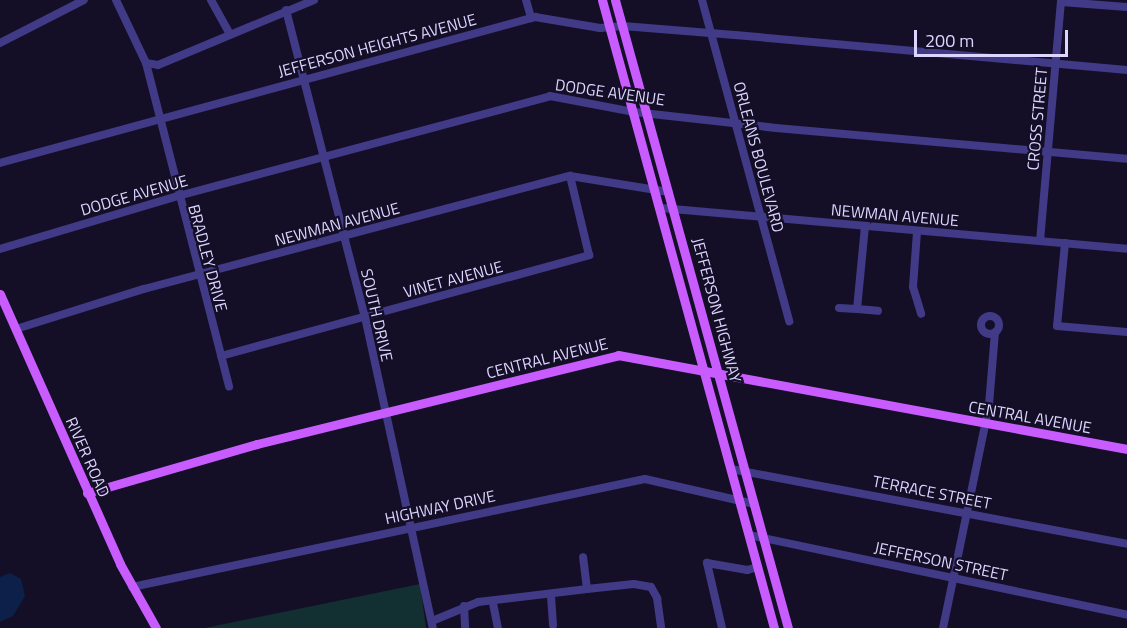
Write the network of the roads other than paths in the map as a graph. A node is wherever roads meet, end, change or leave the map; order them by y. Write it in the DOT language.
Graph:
graph roads {
  1 [pos="84,0"];
  2 [pos="116,0"];
  3 [pos="211,0"];
  4 [pos="314,0"];
  5 [pos="526,0"];
  6 [pos="602,0"];
  7 [pos="615,0"];
  8 [pos="702,0"];
  9 [pos="1061,1"];
  10 [pos="1127,7"];
  11 [pos="286,10"];
  12 [pos="531,18"];
  13 [pos="610,26"];
  14 [pos="624,26"];
  15 [pos="229,33"];
  16 [pos="711,33"];
  17 [pos="0,43"];
  18 [pos="146,63"];
  19 [pos="1056,64"];
  20 [pos="1127,70"];
  21 [pos="303,78"];
  22 [pos="647,111"];
  23 [pos="634,112"];
  24 [pos="158,119"];
  25 [pos="736,123"];
  26 [pos="1047,152"];
  27 [pos="322,156"];
  28 [pos="1127,159"];
  29 [pos="0,163"];
  30 [pos="570,176"];
  31 [pos="656,190"];
  32 [pos="669,192"];
  33 [pos="178,196"];
  34 [pos="661,208"];
  35 [pos="674,209"];
  36 [pos="761,217"];
  37 [pos="865,226"];
  38 [pos="917,232"];
  39 [pos="344,236"];
  40 [pos="1040,242"];
  41 [pos="1065,243"];
  42 [pos="0,249"];
  43 [pos="1127,249"];
  44 [pos="199,276"];
  45 [pos="0,294"];
  46 [pos="839,308"];
  47 [pos="857,309"];
  48 [pos="878,311"];
  49 [pos="921,314"];
  50 [pos="365,317"];
  51 [pos="789,321"];
  52 [pos="16,329"];
  53 [pos="1127,332"];
  54 [pos="995,333"];
  55 [pos="220,356"];
  56 [pos="704,371"];
  57 [pos="719,375"];
  58 [pos="229,387"];
  59 [pos="384,413"];
  60 [pos="984,425"];
  61 [pos="1127,449"];
  62 [pos="731,469"];
  63 [pos="745,470"];
  64 [pos="87,493"];
  65 [pos="740,502"];
  66 [pos="754,504"];
  67 [pos="968,513"];
  68 [pos="413,528"];
  69 [pos="749,535"];
  70 [pos="763,538"];
  71 [pos="1127,544"];
  72 [pos="583,557"];
  73 [pos="758,567"];
  74 [pos="955,579"];
  75 [pos="132,587"];
  76 [pos="587,589"];
  77 [pos="551,596"];
  78 [pos="493,603"];
  79 [pos="464,606"];
  80 [pos="1127,615"];
  81 [pos="720,624"];
  82 [pos="433,625"];
  83 [pos="553,625"];
  84 [pos="156,628"];
  85 [pos="465,628"];
  86 [pos="498,628"];
  87 [pos="661,628"];
  88 [pos="774,628"];
  89 [pos="788,628"];
  90 [pos="943,628"];
  1 -- 17 [label="street"];
  2 -- 18 [label="street, BRADLEY DRIVE"];
  3 -- 15 [label="street"];
  4 -- 11 [label="street"];
  5 -- 12 [label="street"];
  6 -- 13 [label="main road, JEFFERSON HIGHWAY"];
  7 -- 14 [label="main road, JEFFERSON HIGHWAY"];
  8 -- 16 [label="street, ORLEANS BOULEVARD"];
  9 -- 10 [label="street"];
  9 -- 19 [label="street, CROSS STREET"];
  11 -- 15 [label="street"];
  11 -- 21 [label="street, SOUTH DRIVE"];
  12 -- 13 [label="street, JEFFERSON HEIGHTS AVENUE"];
  12 -- 21 [label="street, JEFFERSON HEIGHTS AVENUE"];
  13 -- 14 [label="street, JEFFERSON HEIGHTS AVENUE"];
  13 -- 23 [label="main road, JEFFERSON HIGHWAY"];
  14 -- 16 [label="street, JEFFERSON HEIGHTS AVENUE"];
  14 -- 22 [label="main road, JEFFERSON HIGHWAY"];
  15 -- 18 [label="street"];
  16 -- 19 [label="street, JEFFERSON HEIGHTS AVENUE"];
  16 -- 25 [label="street, ORLEANS BOULEVARD"];
  18 -- 24 [label="street, BRADLEY DRIVE"];
  19 -- 20 [label="street, JEFFERSON HEIGHTS AVENUE"];
  19 -- 26 [label="street, CROSS STREET"];
  21 -- 24 [label="street, JEFFERSON HEIGHTS AVENUE"];
  21 -- 27 [label="street, SOUTH DRIVE"];
  22 -- 23 [label="street, DODGE AVENUE"];
  22 -- 25 [label="street, DODGE AVENUE"];
  22 -- 32 [label="main road, JEFFERSON HIGHWAY"];
  23 -- 27 [label="street, DODGE AVENUE"];
  23 -- 31 [label="main road, JEFFERSON HIGHWAY"];
  24 -- 29 [label="street, JEFFERSON HEIGHTS AVENUE"];
  24 -- 33 [label="street, BRADLEY DRIVE"];
  25 -- 26 [label="street, DODGE AVENUE"];
  25 -- 36 [label="street, ORLEANS BOULEVARD"];
  26 -- 28 [label="street, DODGE AVENUE"];
  26 -- 40 [label="street, CROSS STREET"];
  27 -- 33 [label="street, DODGE AVENUE"];
  27 -- 39 [label="street, SOUTH DRIVE"];
  30 -- 31 [label="street, NEWMAN AVENUE"];
  30 -- 39 [label="street, NEWMAN AVENUE"];
  30 -- 50 [label="street, VINET AVENUE"];
  31 -- 32 [label="street, NEWMAN AVENUE"];
  31 -- 34 [label="main road, JEFFERSON HIGHWAY"];
  32 -- 35 [label="main road, JEFFERSON HIGHWAY"];
  33 -- 42 [label="street, DODGE AVENUE"];
  33 -- 44 [label="street, BRADLEY DRIVE"];
  34 -- 35 [label="street, NEWMAN AVENUE"];
  34 -- 56 [label="main road, JEFFERSON HIGHWAY"];
  35 -- 36 [label="street, NEWMAN AVENUE"];
  35 -- 57 [label="main road, JEFFERSON HIGHWAY"];
  36 -- 37 [label="street, NEWMAN AVENUE"];
  36 -- 51 [label="street, ORLEANS BOULEVARD"];
  37 -- 38 [label="street, NEWMAN AVENUE"];
  37 -- 47 [label="street"];
  38 -- 40 [label="street, NEWMAN AVENUE"];
  38 -- 49 [label="street"];
  39 -- 44 [label="street, NEWMAN AVENUE"];
  39 -- 50 [label="street, SOUTH DRIVE"];
  40 -- 41 [label="street, NEWMAN AVENUE"];
  41 -- 43 [label="street, NEWMAN AVENUE"];
  41 -- 53 [label="street"];
  44 -- 52 [label="street, NEWMAN AVENUE"];
  44 -- 55 [label="street, BRADLEY DRIVE"];
  45 -- 52 [label="main road, RIVER ROAD"];
  46 -- 47 [label="street"];
  47 -- 48 [label="street"];
  50 -- 55 [label="street, VINET AVENUE"];
  50 -- 59 [label="street, SOUTH DRIVE"];
  52 -- 64 [label="main road, RIVER ROAD"];
  54 -- 60 [label="street"];
  55 -- 58 [label="street, BRADLEY DRIVE"];
  56 -- 57 [label="main road, CENTRAL AVENUE"];
  56 -- 59 [label="main road, CENTRAL AVENUE"];
  56 -- 62 [label="main road, JEFFERSON HIGHWAY"];
  57 -- 60 [label="main road, CENTRAL AVENUE"];
  57 -- 63 [label="main road, JEFFERSON HIGHWAY"];
  59 -- 64 [label="main road, CENTRAL AVENUE"];
  59 -- 68 [label="street, SOUTH DRIVE"];
  60 -- 61 [label="main road, CENTRAL AVENUE"];
  60 -- 67 [label="street"];
  62 -- 63 [label="street, TERRACE STREET"];
  62 -- 65 [label="main road, JEFFERSON HIGHWAY"];
  63 -- 66 [label="main road, JEFFERSON HIGHWAY"];
  63 -- 67 [label="street, TERRACE STREET"];
  64 -- 75 [label="main road, RIVER ROAD"];
  65 -- 66 [label="street, HIGHWAY DRIVE"];
  65 -- 68 [label="street, HIGHWAY DRIVE"];
  65 -- 69 [label="main road, JEFFERSON HIGHWAY"];
  66 -- 70 [label="main road, JEFFERSON HIGHWAY"];
  67 -- 71 [label="street, TERRACE STREET"];
  67 -- 74 [label="street"];
  68 -- 75 [label="street, HIGHWAY DRIVE"];
  68 -- 82 [label="street, SOUTH DRIVE"];
  69 -- 70 [label="street, JEFFERSON STREET"];
  69 -- 73 [label="main road, JEFFERSON HIGHWAY"];
  70 -- 74 [label="street, JEFFERSON STREET"];
  70 -- 89 [label="main road, JEFFERSON HIGHWAY"];
  72 -- 76 [label="street"];
  73 -- 81 [label="street"];
  73 -- 88 [label="main road, JEFFERSON HIGHWAY"];
  74 -- 80 [label="street, JEFFERSON STREET"];
  74 -- 90 [label="street"];
  75 -- 84 [label="main road, RIVER ROAD"];
  76 -- 77 [label="street"];
  76 -- 87 [label="street"];
  77 -- 78 [label="street"];
  77 -- 83 [label="street"];
  78 -- 79 [label="street"];
  78 -- 86 [label="street"];
  79 -- 82 [label="street"];
  79 -- 85 [label="street"];
}
